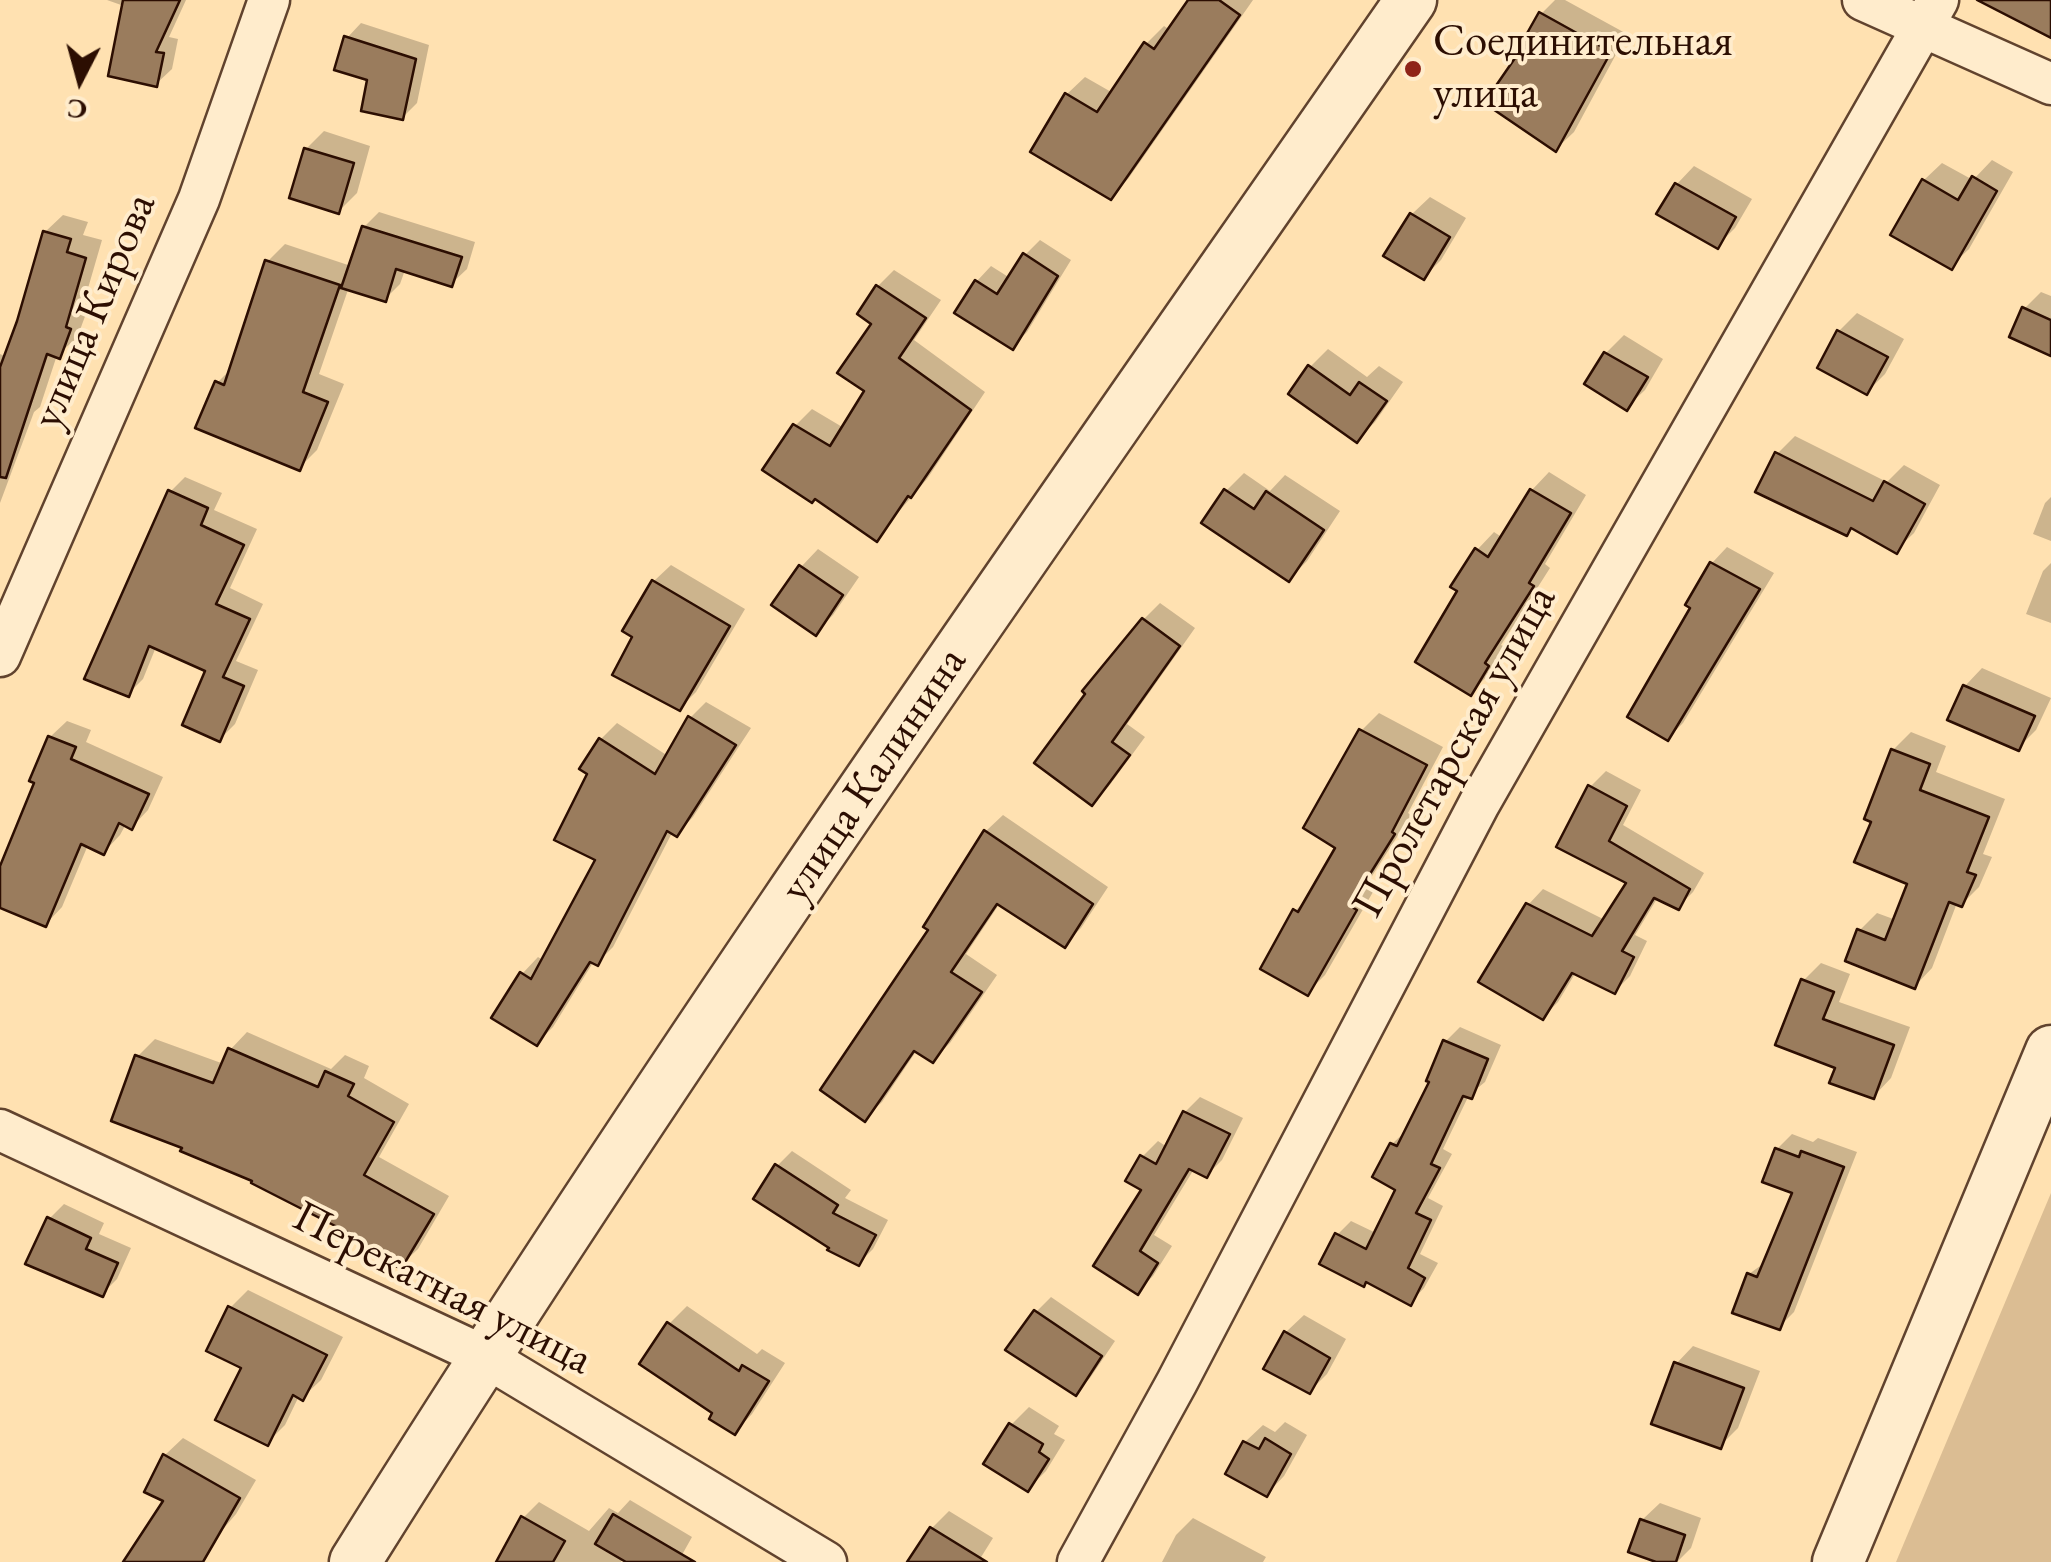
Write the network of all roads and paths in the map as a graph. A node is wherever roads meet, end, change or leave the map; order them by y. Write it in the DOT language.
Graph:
graph roads {
  1 [pos="269,0"];
  2 [pos="1411,0"];
  3 [pos="1863,0"];
  4 [pos="1930,13"];
  5 [pos="2051,84"];
  6 [pos="0,656"];
  7 [pos="2051,1051"];
  8 [pos="0,1130"];
  9 [pos="484,1356"];
  10 [pos="356,1562"];
  11 [pos="826,1562"];
  12 [pos="1078,1562"];
  13 [pos="1838,1562"];
  1 -- 6 [label="street, улица Кирова"];
  2 -- 9 [label="street, улица Калинина"];
  3 -- 4 [label="street"];
  4 -- 5 [label="street"];
  4 -- 12 [label="street, Пролетарская улица"];
  7 -- 13 [label="street"];
  8 -- 9 [label="street, Перекатная улица"];
  9 -- 10 [label="street, улица Калинина"];
  9 -- 11 [label="street, Перекатная улица"];
}
